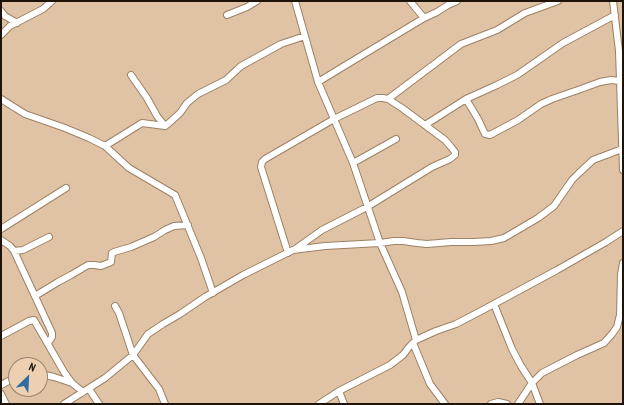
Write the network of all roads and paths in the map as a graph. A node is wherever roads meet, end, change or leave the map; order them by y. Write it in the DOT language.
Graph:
graph roads {
  1 [pos="52,1"];
  2 [pos="257,1"];
  3 [pos="294,1"];
  4 [pos="410,1"];
  5 [pos="457,1"];
  6 [pos="558,1"];
  7 [pos="613,1"];
  8 [pos="1,11"];
  9 [pos="227,15"];
  10 [pos="616,15"];
  11 [pos="424,18"];
  12 [pos="17,23"];
  13 [pos="1,35"];
  14 [pos="305,36"];
  15 [pos="131,75"];
  16 [pos="620,81"];
  17 [pos="318,82"];
  18 [pos="1,99"];
  19 [pos="388,99"];
  20 [pos="466,100"];
  21 [pos="334,119"];
  22 [pos="425,125"];
  23 [pos="165,126"];
  24 [pos="396,139"];
  25 [pos="105,146"];
  26 [pos="622,149"];
  27 [pos="353,163"];
  28 [pos="623,170"];
  29 [pos="66,188"];
  30 [pos="368,207"];
  31 [pos="188,224"];
  32 [pos="1,229"];
  33 [pos="623,231"];
  34 [pos="50,237"];
  35 [pos="1,240"];
  36 [pos="380,243"];
  37 [pos="14,251"];
  38 [pos="290,252"];
  39 [pos="623,263"];
  40 [pos="213,293"];
  41 [pos="35,296"];
  42 [pos="494,304"];
  43 [pos="115,306"];
  44 [pos="43,315"];
  45 [pos="34,320"];
  46 [pos="1,336"];
  47 [pos="415,342"];
  48 [pos="48,343"];
  49 [pos="133,355"];
  50 [pos="48,376"];
  51 [pos="72,383"];
  52 [pos="532,383"];
  53 [pos="86,390"];
  54 [pos="339,391"];
  55 [pos="1,394"];
  56 [pos="6,404"];
  57 [pos="64,404"];
  58 [pos="99,404"];
  59 [pos="165,404"];
  60 [pos="319,404"];
  61 [pos="344,404"];
  62 [pos="446,404"];
  63 [pos="491,404"];
  64 [pos="507,404"];
  65 [pos="518,404"];
  66 [pos="540,404"];
  1 -- 12 [label="street"];
  2 -- 9 [label="street"];
  3 -- 14 [label="street"];
  4 -- 11 [label="street"];
  5 -- 11 [label="street"];
  6 -- 19 [label="street"];
  7 -- 10 [label="street"];
  8 -- 12 [label="street"];
  10 -- 16 [label="street"];
  10 -- 20 [label="street"];
  11 -- 17 [label="street"];
  12 -- 13 [label="street"];
  14 -- 17 [label="street"];
  14 -- 23 [label="street"];
  15 -- 23 [label="street"];
  16 -- 20 [label="street"];
  16 -- 26 [label="street"];
  17 -- 21 [label="street"];
  18 -- 25 [label="street"];
  19 -- 21 [label="street"];
  19 -- 22 [label="street"];
  20 -- 22 [label="street"];
  21 -- 27 [label="street"];
  21 -- 38 [label="street"];
  22 -- 30 [label="street"];
  23 -- 25 [label="street"];
  24 -- 27 [label="street"];
  25 -- 31 [label="street"];
  26 -- 28 [label="street"];
  26 -- 36 [label="street"];
  27 -- 30 [label="street"];
  29 -- 32 [label="street"];
  30 -- 36 [label="street"];
  30 -- 38 [label="street"];
  31 -- 40 [label="street"];
  31 -- 41 [label="street"];
  33 -- 42 [label="street"];
  34 -- 37 [label="street"];
  35 -- 37 [label="street"];
  36 -- 38 [label="street"];
  36 -- 47 [label="street"];
  37 -- 41 [label="street"];
  38 -- 40 [label="street"];
  39 -- 52 [label="street"];
  40 -- 49 [label="street"];
  41 -- 44 [label="street"];
  42 -- 47 [label="street"];
  42 -- 52 [label="street"];
  43 -- 49 [label="street"];
  44 -- 45 [label="street"];
  44 -- 48 [label="street"];
  45 -- 46 [label="street"];
  45 -- 48 [label="street"];
  47 -- 54 [label="street"];
  47 -- 62 [label="street"];
  48 -- 51 [label="street"];
  49 -- 53 [label="street"];
  49 -- 59 [label="street"];
  50 -- 51 [label="street"];
  51 -- 53 [label="street"];
  52 -- 65 [label="street"];
  52 -- 66 [label="street"];
  53 -- 57 [label="street"];
  53 -- 58 [label="street"];
  54 -- 60 [label="street"];
  54 -- 61 [label="street"];
  55 -- 56 [label="street"];
  63 -- 64 [label="street"];
}
